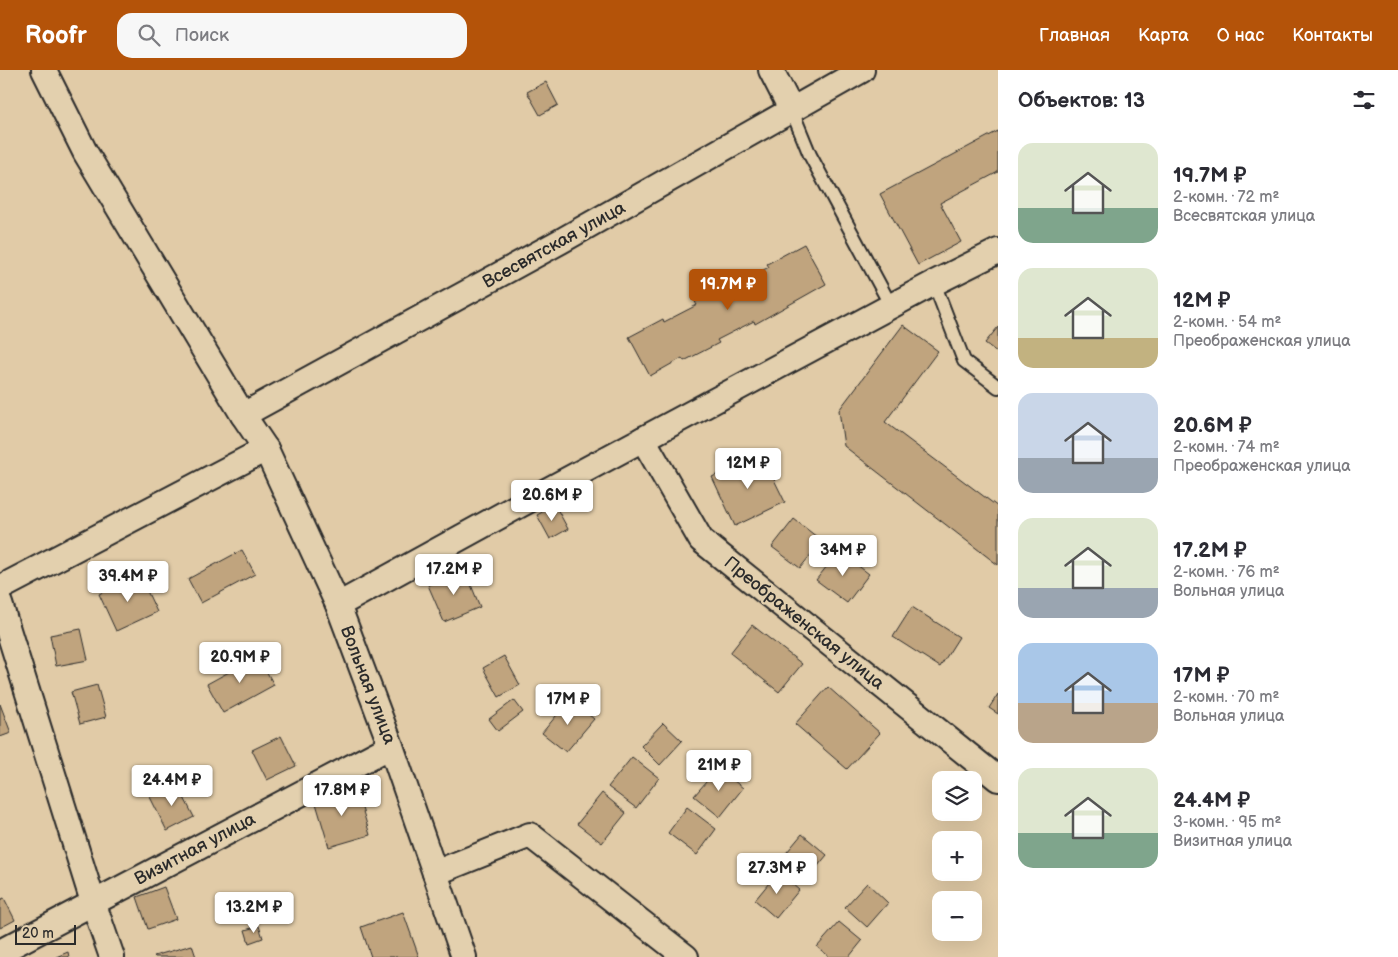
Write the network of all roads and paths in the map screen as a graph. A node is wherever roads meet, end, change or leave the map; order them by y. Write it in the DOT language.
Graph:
graph roads {
  1 [pos="44,70"];
  2 [pos="771,70"];
  3 [pos="862,70"];
  4 [pos="792,111"];
  5 [pos="995,257"];
  6 [pos="934,283"];
  7 [pos="891,306"];
  8 [pos="998,387"];
  9 [pos="243,415"];
  10 [pos="643,439"];
  11 [pos="266,449"];
  12 [pos="0,588"];
  13 [pos="0,604"];
  14 [pos="338,606"];
  15 [pos="391,746"];
  16 [pos="998,779"];
  17 [pos="435,873"];
  18 [pos="93,902"];
  19 [pos="0,952"];
  20 [pos="112,957"];
  21 [pos="464,957"];
  22 [pos="686,957"];
  1 -- 9 [label="street, Вольная улица"];
  2 -- 4 [label="street"];
  3 -- 4 [label="street, Всесвятская улица"];
  4 -- 7 [label="lane"];
  4 -- 9 [label="street, Всесвятская улица"];
  5 -- 6 [label="street"];
  6 -- 7 [label="street"];
  6 -- 8 [label="lane"];
  7 -- 10 [label="street"];
  9 -- 11 [label="street, Вольная улица"];
  10 -- 14 [label="street"];
  10 -- 16 [label="street, Преображенская улица"];
  11 -- 12 [label="street"];
  11 -- 14 [label="street, Вольная улица"];
  13 -- 18 [label="street"];
  14 -- 15 [label="street, Вольная улица"];
  15 -- 17 [label="street, Вольная улица"];
  15 -- 18 [label="street, Визитная улица"];
  17 -- 21 [label="street, Вольная улица"];
  17 -- 22 [label="street"];
  18 -- 19 [label="street, Визитная улица"];
  18 -- 20 [label="street"];
}
